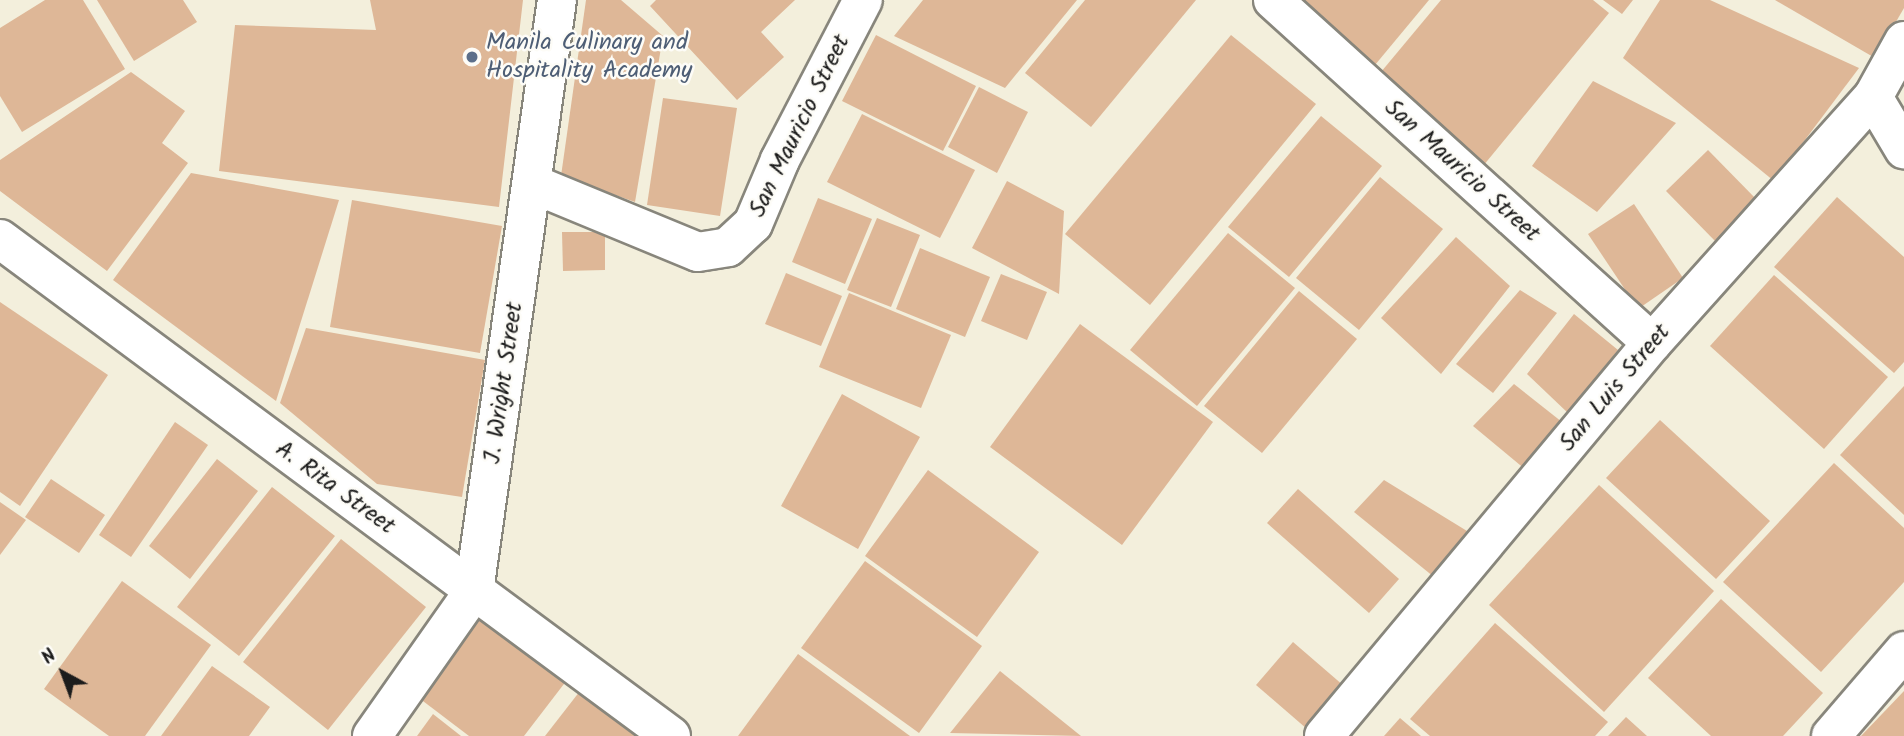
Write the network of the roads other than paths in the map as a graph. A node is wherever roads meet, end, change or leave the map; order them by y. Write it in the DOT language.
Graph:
graph roads {
  1 [pos="557,0"];
  2 [pos="863,0"];
  3 [pos="1273,0"];
  4 [pos="1904,41"];
  5 [pos="1873,97"];
  6 [pos="1904,149"];
  7 [pos="533,184"];
  8 [pos="0,239"];
  9 [pos="1652,343"];
  10 [pos="474,591"];
  11 [pos="1904,651"];
  12 [pos="372,736"];
  13 [pos="671,736"];
  14 [pos="1324,736"];
  15 [pos="1830,736"];
  1 -- 7 [label="street, J. Wright Street"];
  2 -- 7 [label="street, San Mauricio Street"];
  3 -- 9 [label="street, San Mauricio Street"];
  4 -- 5 [label="street, San Luis Street"];
  5 -- 6 [label="street"];
  5 -- 9 [label="street, San Luis Street"];
  7 -- 10 [label="street, J. Wright Street"];
  8 -- 10 [label="street, A. Rita Street"];
  9 -- 14 [label="street, San Luis Street"];
  10 -- 12 [label="street, J. Wright Street"];
  10 -- 13 [label="street, A. Rita Street"];
  11 -- 15 [label="street"];
}
